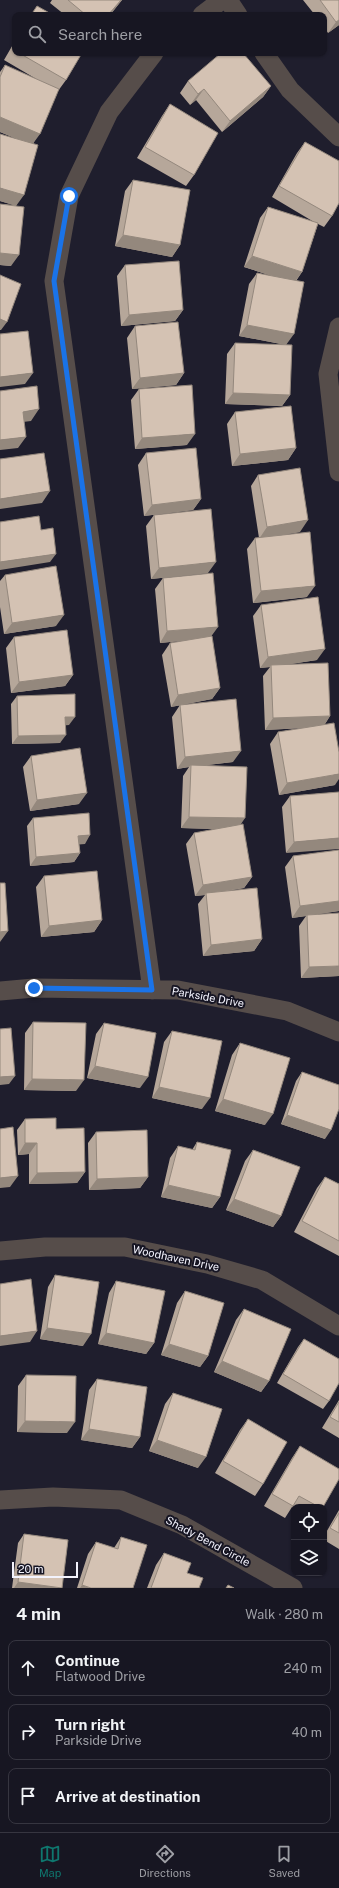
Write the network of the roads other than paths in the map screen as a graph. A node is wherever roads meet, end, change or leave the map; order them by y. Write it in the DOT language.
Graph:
graph roads {
  1 [pos="222,0"];
  2 [pos="228,0"];
  3 [pos="206,12"];
  4 [pos="236,12"];
  5 [pos="152,56"];
  6 [pos="266,56"];
  7 [pos="339,137"];
  8 [pos="339,327"];
  9 [pos="339,472"];
  10 [pos="152,990"];
  11 [pos="0,991"];
  12 [pos="339,1032"];
  13 [pos="0,1251"];
  14 [pos="339,1326"];
  15 [pos="0,1500"];
  16 [pos="293,1588"];
  1 -- 3 [label="street"];
  2 -- 4 [label="street"];
  5 -- 10 [label="street"];
  6 -- 7 [label="street"];
  8 -- 9 [label="street"];
  10 -- 11 [label="street, Parkside Drive"];
  10 -- 12 [label="street, Parkside Drive"];
  13 -- 14 [label="street, Woodhaven Drive"];
  15 -- 16 [label="street, Shady Bend Circle"];
}
